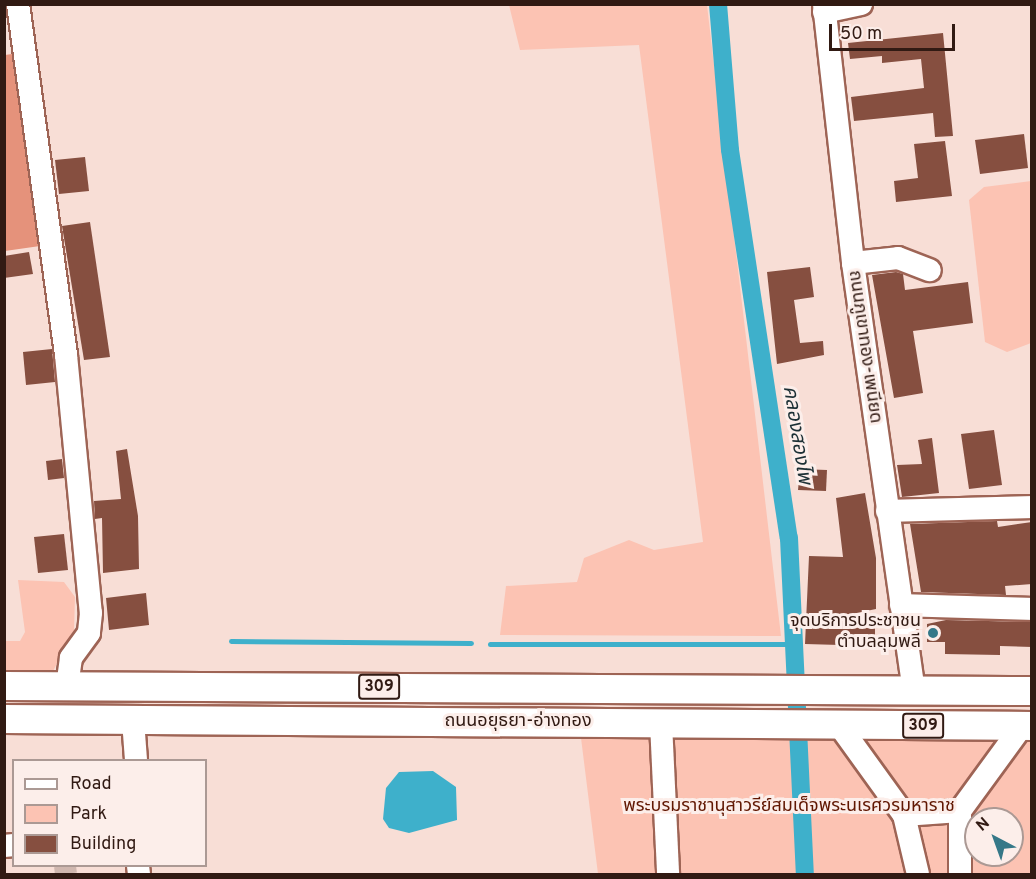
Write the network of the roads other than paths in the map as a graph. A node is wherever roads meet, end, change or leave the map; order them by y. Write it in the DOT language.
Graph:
graph roads {
  1 [pos="18,4"];
  2 [pos="861,4"];
  3 [pos="824,8"];
  4 [pos="853,263"];
  5 [pos="930,270"];
  6 [pos="1032,507"];
  7 [pos="887,511"];
  8 [pos="901,605"];
  9 [pos="1032,609"];
  10 [pos="4,686"];
  11 [pos="68,686"];
  12 [pos="216,687"];
  13 [pos="914,689"];
  14 [pos="1032,691"];
  15 [pos="4,720"];
  16 [pos="133,720"];
  17 [pos="216,721"];
  18 [pos="661,723"];
  19 [pos="827,724"];
  20 [pos="1027,726"];
  21 [pos="136,759"];
  22 [pos="960,811"];
  23 [pos="904,815"];
  24 [pos="668,874"];
  25 [pos="918,874"];
  26 [pos="960,874"];
  1 -- 11 [label="street"];
  2 -- 3 [label="street"];
  3 -- 4 [label="street, ถนนภูเขาทอง-เพนียด"];
  4 -- 5 [label="street"];
  4 -- 7 [label="street, ถนนภูเขาทอง-เพนียด"];
  6 -- 7 [label="street"];
  7 -- 8 [label="street, ถนนภูเขาทอง-เพนียด"];
  8 -- 9 [label="street"];
  8 -- 13 [label="street, ถนนภูเขาทอง-เพนียด"];
  10 -- 11 [label="main road, ถนนอยุธยา-อ่างทอง / 309"];
  11 -- 12 [label="main road, ถนนอยุธยา-อ่างทอง / 309"];
  12 -- 13 [label="main road, ถนนอยุธยา-อ่างทอง / 309"];
  12 -- 17 [label="main road"];
  13 -- 14 [label="main road, ถนนอยุธยา-อ่างทอง / 309"];
  15 -- 16 [label="main road, ถนนอยุธยา-อ่างทอง / 309"];
  16 -- 17 [label="main road, ถนนอยุธยา-อ่างทอง / 309"];
  16 -- 21 [label="street"];
  17 -- 18 [label="main road, ถนนอยุธยา-อ่างทอง / 309"];
  18 -- 19 [label="main road, ถนนอยุธยา-อ่างทอง / 309"];
  18 -- 24 [label="street"];
  19 -- 20 [label="main road, ถนนอยุธยา-อ่างทอง / 309"];
  19 -- 23 [label="street"];
  20 -- 22 [label="street"];
  22 -- 23 [label="street"];
  22 -- 26 [label="street"];
  23 -- 25 [label="street"];
}
